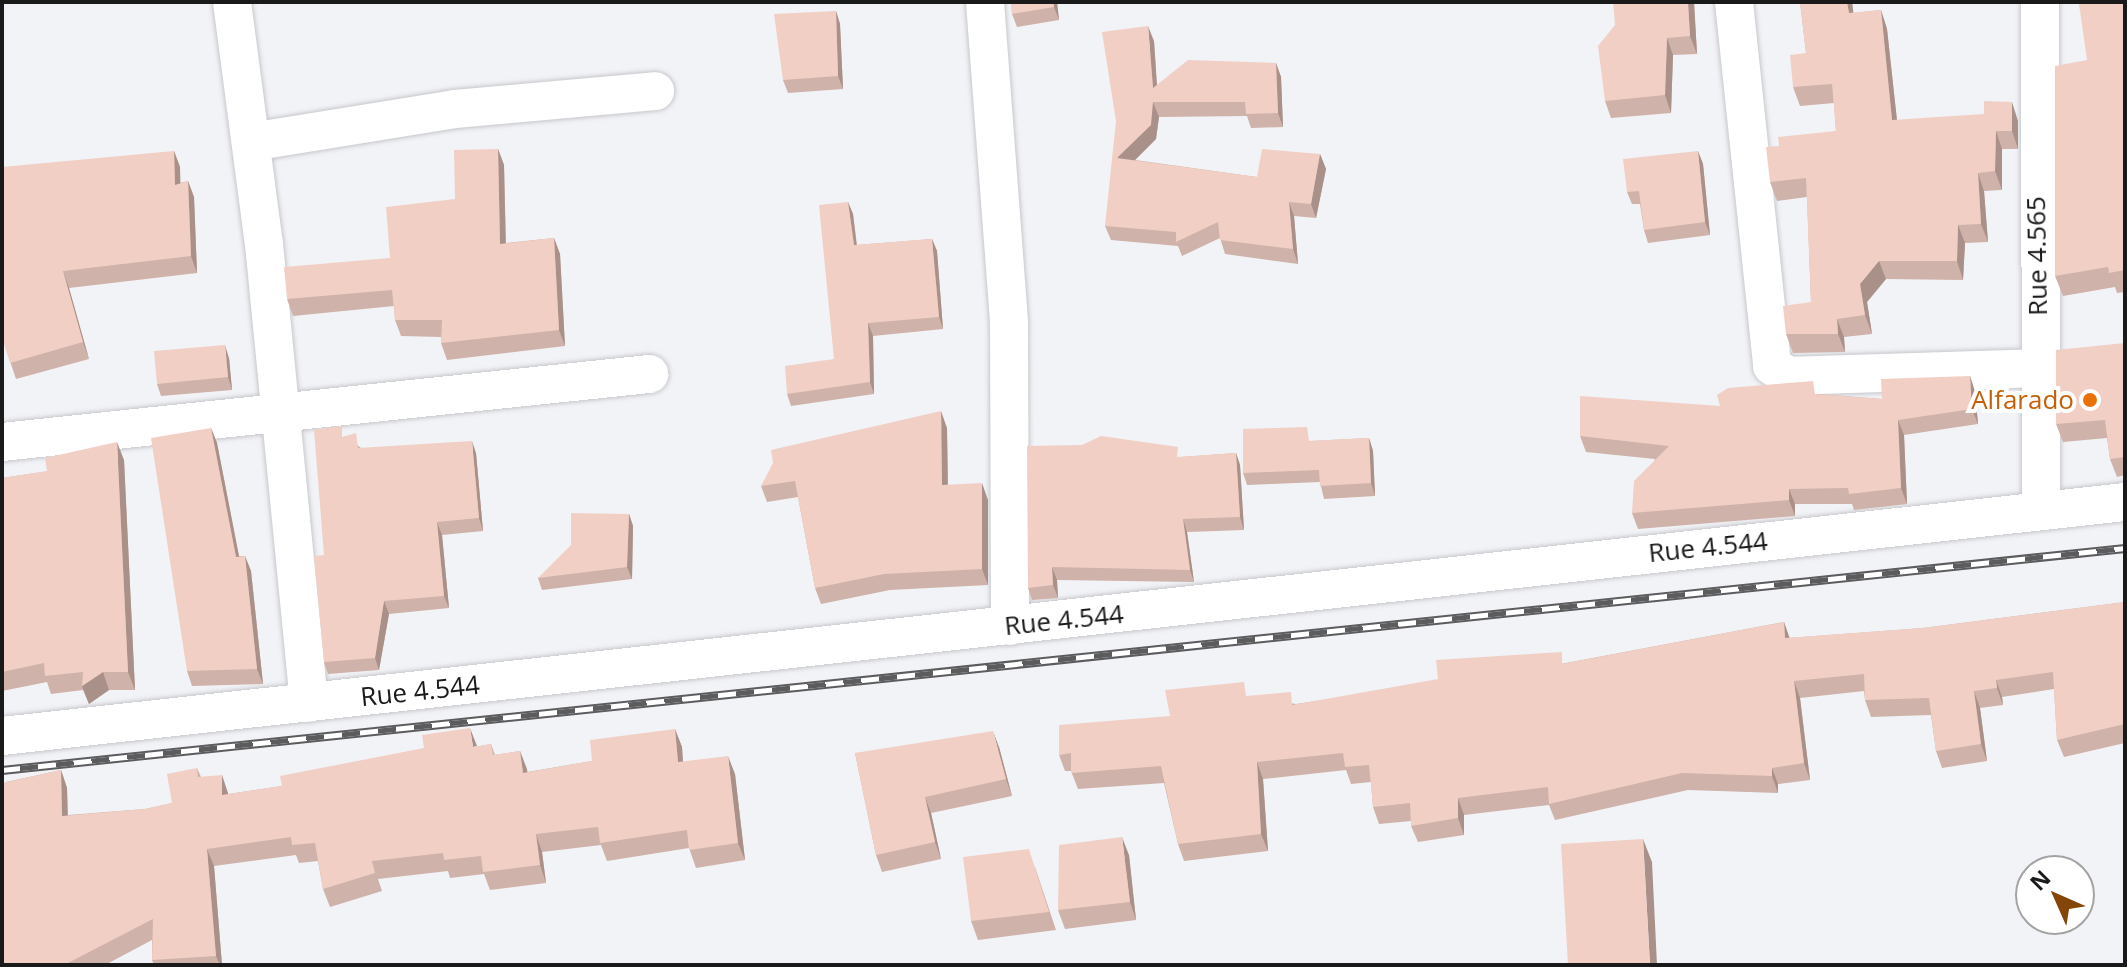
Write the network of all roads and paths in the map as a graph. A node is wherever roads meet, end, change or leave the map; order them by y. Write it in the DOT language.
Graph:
graph roads {
  1 [pos="232,2"];
  2 [pos="985,2"];
  3 [pos="1734,2"];
  4 [pos="2040,2"];
  5 [pos="655,91"];
  6 [pos="251,142"];
  7 [pos="2039,368"];
  8 [pos="649,374"];
  9 [pos="280,417"];
  10 [pos="2,442"];
  11 [pos="2125,502"];
  12 [pos="2041,510"];
  13 [pos="1010,626"];
  14 [pos="309,703"];
  15 [pos="2,736"];
  1 -- 6 [label="street"];
  2 -- 13 [label="street"];
  3 -- 7 [label="street"];
  4 -- 7 [label="street, Rue 4.565"];
  5 -- 6 [label="street"];
  6 -- 9 [label="street"];
  7 -- 12 [label="street, Rue 4.565"];
  8 -- 9 [label="street"];
  9 -- 10 [label="street"];
  9 -- 14 [label="street"];
  11 -- 12 [label="street, Rue 4.544"];
  12 -- 13 [label="street, Rue 4.544"];
  13 -- 14 [label="street, Rue 4.544"];
  14 -- 15 [label="street, Rue 4.544"];
}
